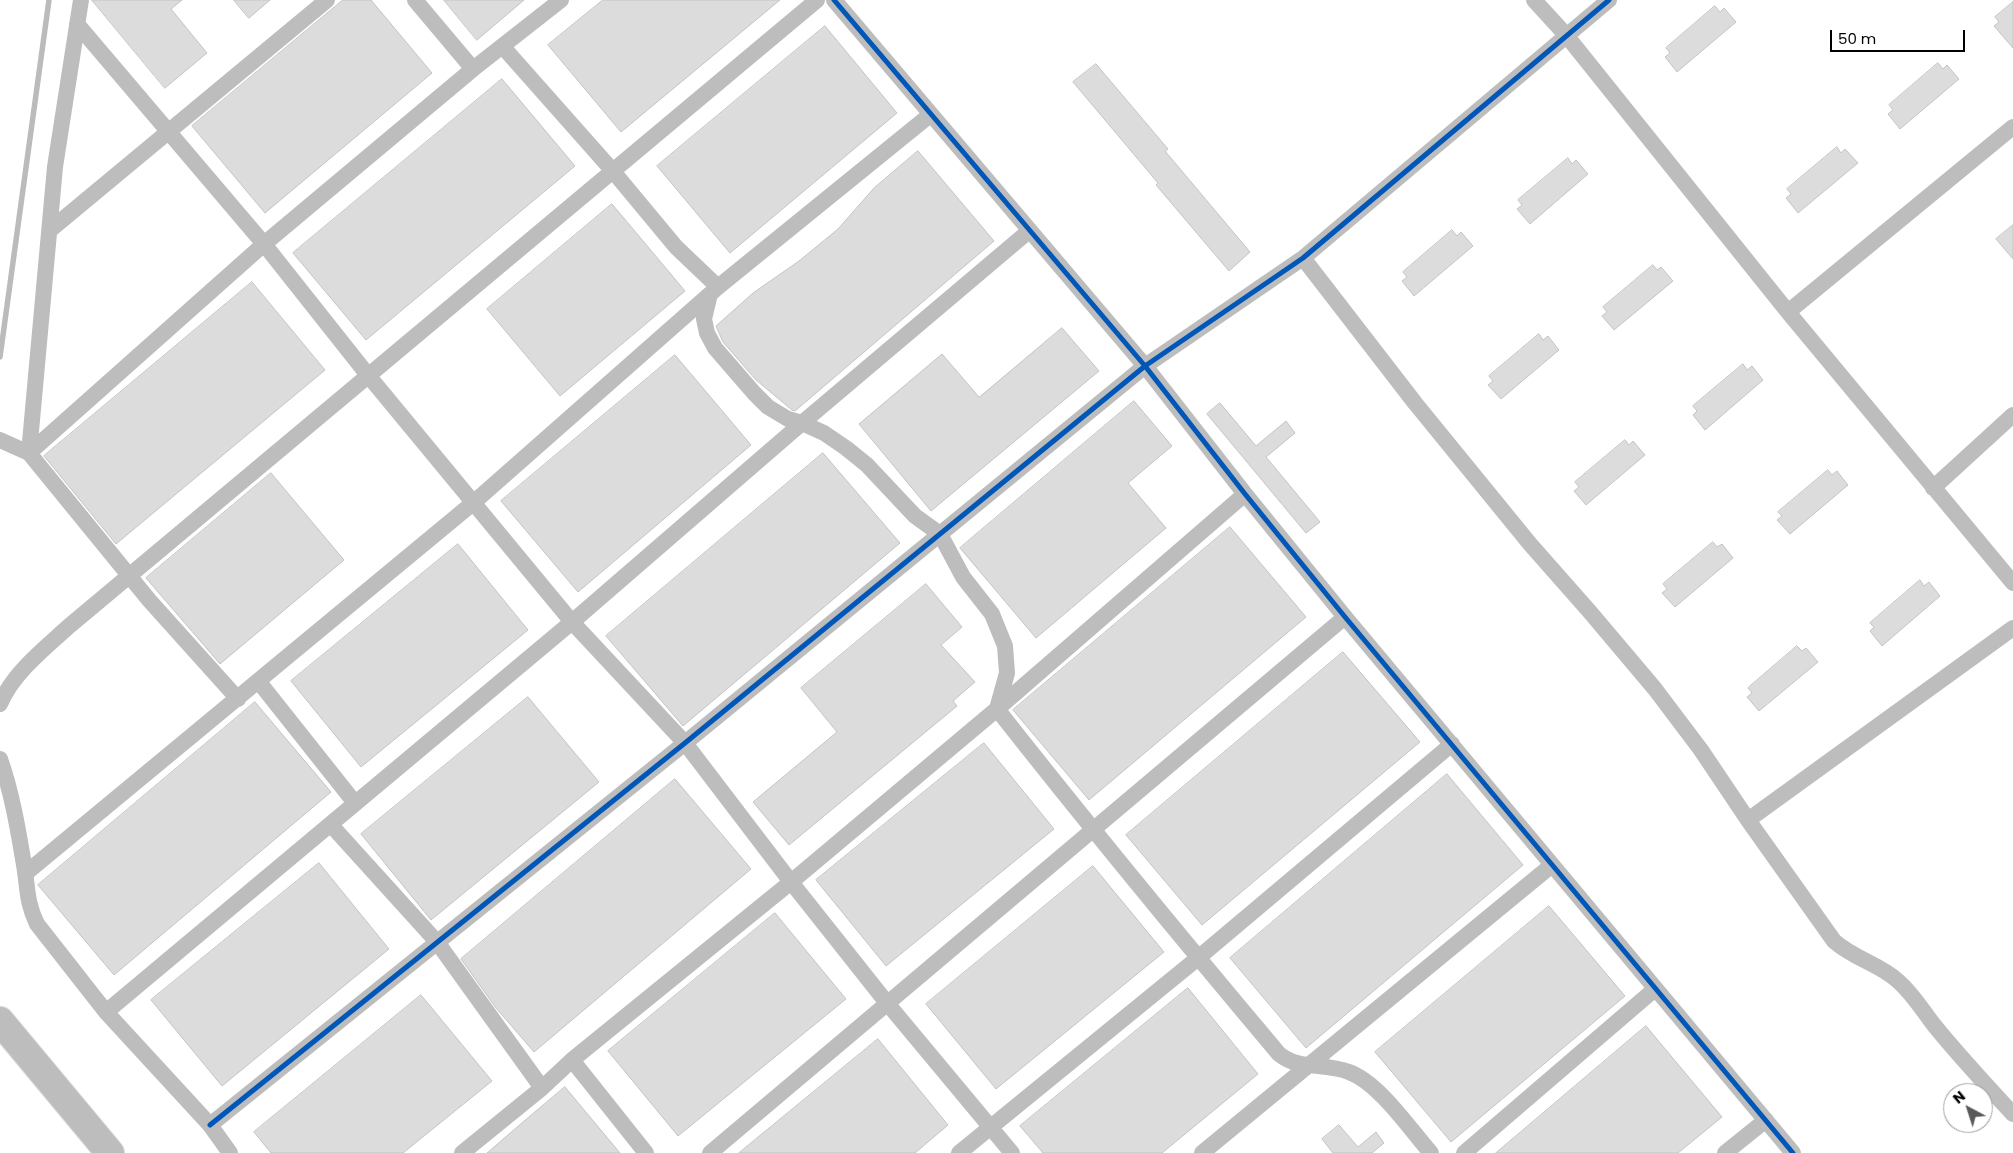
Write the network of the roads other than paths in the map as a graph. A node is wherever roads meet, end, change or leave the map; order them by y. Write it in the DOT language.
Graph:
graph roads {
  1 [pos="81,0"];
  2 [pos="327,0"];
  3 [pos="414,0"];
  4 [pos="560,0"];
  5 [pos="817,0"];
  6 [pos="834,0"];
  7 [pos="1534,0"];
  8 [pos="1609,0"];
  9 [pos="77,24"];
  10 [pos="1566,35"];
  11 [pos="503,47"];
  12 [pos="473,69"];
  13 [pos="930,115"];
  14 [pos="2013,127"];
  15 [pos="168,132"];
  16 [pos="612,170"];
  17 [pos="50,230"];
  18 [pos="1029,231"];
  19 [pos="264,244"];
  20 [pos="1303,258"];
  21 [pos="714,290"];
  22 [pos="1788,312"];
  23 [pos="1145,366"];
  24 [pos="368,374"];
  25 [pos="2013,415"];
  26 [pos="802,423"];
  27 [pos="0,440"];
  28 [pos="28,453"];
  29 [pos="1934,488"];
  30 [pos="1245,494"];
  31 [pos="473,503"];
  32 [pos="940,534"];
  33 [pos="129,575"];
  34 [pos="2013,583"];
  35 [pos="1345,617"];
  36 [pos="572,622"];
  37 [pos="2013,628"];
  38 [pos="259,682"];
  39 [pos="238,699"];
  40 [pos="0,704"];
  41 [pos="996,709"];
  42 [pos="685,743"];
  43 [pos="1452,744"];
  44 [pos="0,759"];
  45 [pos="355,803"];
  46 [pos="1748,820"];
  47 [pos="331,825"];
  48 [pos="1092,830"];
  49 [pos="1552,865"];
  50 [pos="26,872"];
  51 [pos="790,882"];
  52 [pos="437,942"];
  53 [pos="1198,958"];
  54 [pos="1656,989"];
  55 [pos="887,1003"];
  56 [pos="106,1012"];
  57 [pos="0,1021"];
  58 [pos="572,1060"];
  59 [pos="1308,1066"];
  60 [pos="542,1088"];
  61 [pos="2013,1114"];
  62 [pos="1766,1120"];
  63 [pos="210,1125"];
  64 [pos="991,1127"];
  65 [pos="110,1153"];
  66 [pos="230,1153"];
  67 [pos="462,1153"];
  68 [pos="646,1153"];
  69 [pos="710,1153"];
  70 [pos="960,1153"];
  71 [pos="1012,1153"];
  72 [pos="1202,1153"];
  73 [pos="1431,1153"];
  74 [pos="1464,1153"];
  75 [pos="1725,1153"];
  76 [pos="1793,1153"];
  1 -- 9 [label="street"];
  2 -- 15 [label="street"];
  3 -- 12 [label="street"];
  4 -- 11 [label="street"];
  5 -- 16 [label="street"];
  6 -- 13 [label="street"];
  7 -- 10 [label="street"];
  8 -- 10 [label="street"];
  9 -- 15 [label="street"];
  9 -- 17 [label="street"];
  10 -- 20 [label="street"];
  10 -- 22 [label="street"];
  11 -- 12 [label="street"];
  11 -- 16 [label="street"];
  12 -- 19 [label="street"];
  13 -- 18 [label="street"];
  13 -- 21 [label="street"];
  14 -- 22 [label="street"];
  15 -- 17 [label="street"];
  15 -- 19 [label="street"];
  16 -- 21 [label="street"];
  16 -- 24 [label="street"];
  17 -- 28 [label="street"];
  18 -- 23 [label="street"];
  18 -- 26 [label="street"];
  19 -- 24 [label="street"];
  19 -- 28 [label="street"];
  20 -- 23 [label="street"];
  20 -- 46 [label="street"];
  21 -- 26 [label="street"];
  21 -- 31 [label="street"];
  22 -- 29 [label="street"];
  23 -- 30 [label="street"];
  23 -- 32 [label="street"];
  24 -- 31 [label="street"];
  24 -- 33 [label="street"];
  25 -- 29 [label="street"];
  26 -- 32 [label="street"];
  26 -- 36 [label="street"];
  27 -- 28 [label="street"];
  28 -- 33 [label="street"];
  29 -- 34 [label="street"];
  30 -- 35 [label="street"];
  30 -- 41 [label="street"];
  31 -- 36 [label="street"];
  31 -- 38 [label="street"];
  32 -- 41 [label="street"];
  32 -- 42 [label="street"];
  33 -- 39 [label="street"];
  33 -- 40 [label="street"];
  35 -- 43 [label="street"];
  35 -- 48 [label="street"];
  36 -- 42 [label="street"];
  36 -- 45 [label="street"];
  37 -- 46 [label="street"];
  38 -- 39 [label="street"];
  38 -- 45 [label="street"];
  39 -- 50 [label="street"];
  41 -- 48 [label="street"];
  41 -- 51 [label="street"];
  42 -- 51 [label="street"];
  42 -- 52 [label="street"];
  43 -- 49 [label="street"];
  43 -- 53 [label="street"];
  44 -- 50 [label="street"];
  45 -- 47 [label="street"];
  46 -- 61 [label="street"];
  47 -- 52 [label="street"];
  47 -- 56 [label="street"];
  48 -- 53 [label="street"];
  48 -- 55 [label="street"];
  49 -- 54 [label="street"];
  49 -- 59 [label="street"];
  50 -- 56 [label="street"];
  51 -- 55 [label="street"];
  51 -- 58 [label="street"];
  52 -- 60 [label="street"];
  52 -- 63 [label="street"];
  53 -- 59 [label="street"];
  53 -- 64 [label="street"];
  54 -- 62 [label="street"];
  54 -- 74 [label="street"];
  55 -- 64 [label="street"];
  55 -- 69 [label="street"];
  56 -- 63 [label="street"];
  57 -- 65 [label="highway"];
  58 -- 60 [label="street"];
  58 -- 68 [label="street"];
  59 -- 72 [label="street"];
  59 -- 73 [label="street"];
  60 -- 67 [label="street"];
  62 -- 75 [label="street"];
  62 -- 76 [label="street"];
  63 -- 66 [label="street"];
  64 -- 70 [label="street"];
  64 -- 71 [label="street"];
}
